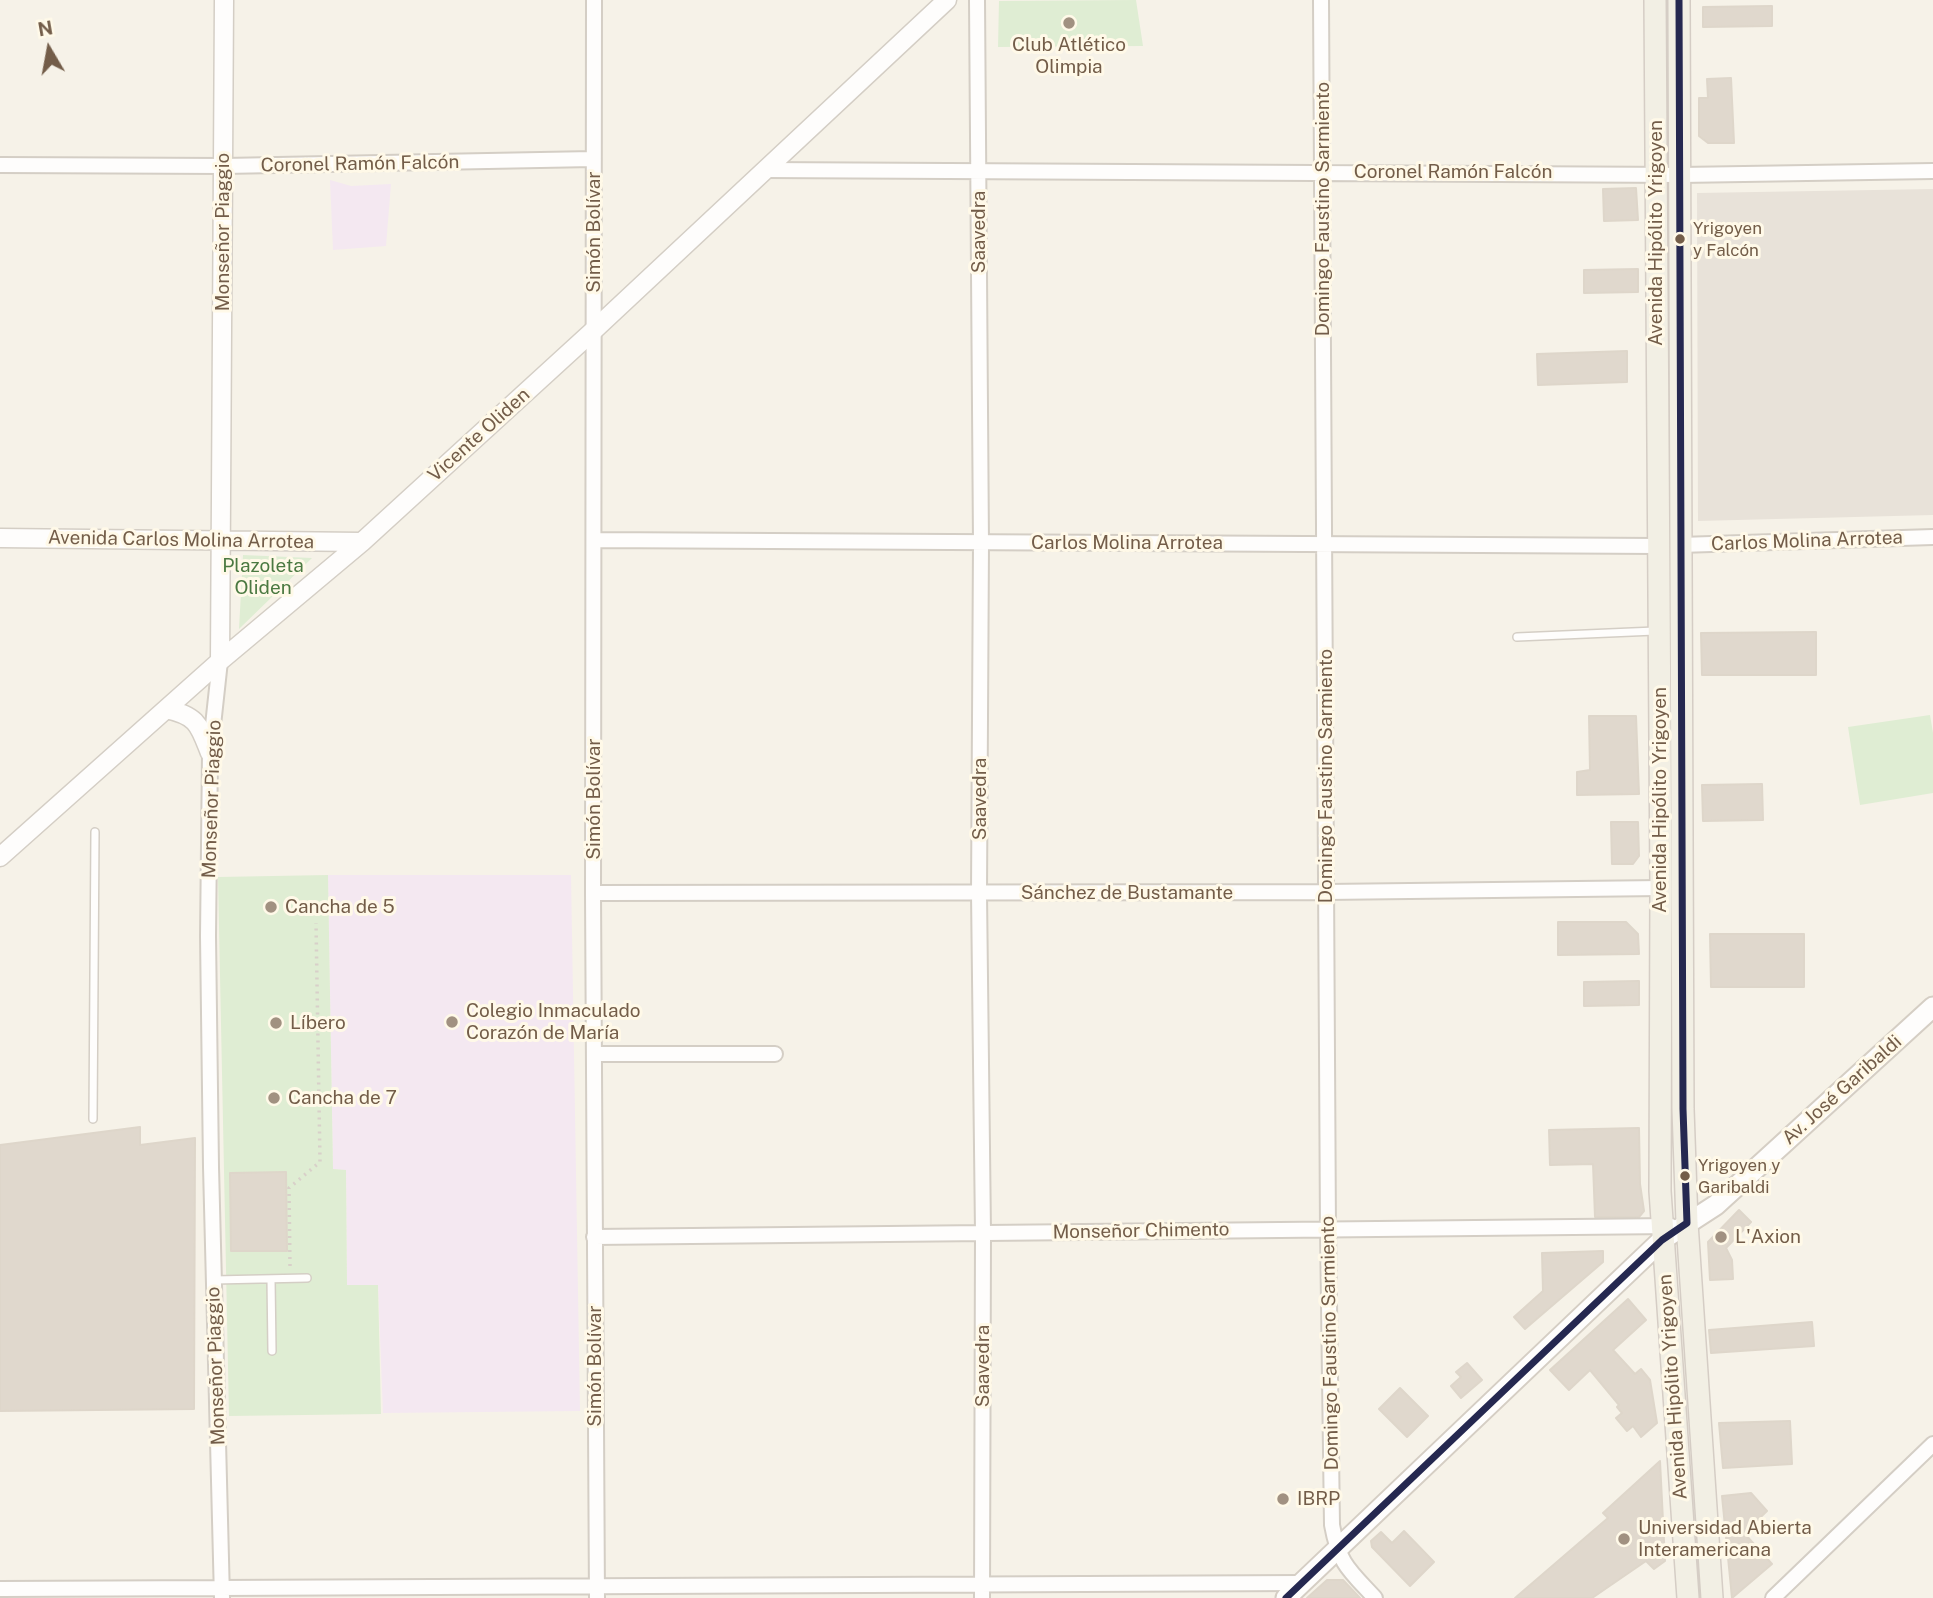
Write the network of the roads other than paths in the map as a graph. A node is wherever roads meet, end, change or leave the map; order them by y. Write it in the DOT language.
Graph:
graph roads {
  1 [pos="223,0"];
  2 [pos="594,0"];
  3 [pos="947,0"];
  4 [pos="977,0"];
  5 [pos="1321,0"];
  6 [pos="1656,0"];
  7 [pos="1679,0"];
  8 [pos="593,159"];
  9 [pos="0,165"];
  10 [pos="224,166"];
  11 [pos="764,170"];
  12 [pos="1323,171"];
  13 [pos="1933,171"];
  14 [pos="979,172"];
  15 [pos="1656,174"];
  16 [pos="1681,175"];
  17 [pos="594,330"];
  18 [pos="1933,537"];
  19 [pos="0,538"];
  20 [pos="595,540"];
  21 [pos="221,541"];
  22 [pos="362,542"];
  23 [pos="981,543"];
  24 [pos="1325,543"];
  25 [pos="1680,545"];
  26 [pos="1658,546"];
  27 [pos="1660,631"];
  28 [pos="1517,637"];
  29 [pos="220,662"];
  30 [pos="166,709"];
  31 [pos="210,753"];
  32 [pos="95,832"];
  33 [pos="0,857"];
  34 [pos="1661,888"];
  35 [pos="1326,892"];
  36 [pos="593,893"];
  37 [pos="979,894"];
  38 [pos="1933,1007"];
  39 [pos="594,1054"];
  40 [pos="775,1054"];
  41 [pos="93,1119"];
  42 [pos="1687,1223"];
  43 [pos="1328,1229"];
  44 [pos="983,1233"];
  45 [pos="1662,1234"];
  46 [pos="594,1237"];
  47 [pos="307,1278"];
  48 [pos="271,1279"];
  49 [pos="214,1280"];
  50 [pos="272,1351"];
  51 [pos="1933,1444"];
  52 [pos="1337,1551"];
  53 [pos="1303,1583"];
  54 [pos="0,1589"];
  55 [pos="981,1591"];
  56 [pos="597,1592"];
  57 [pos="222,1593"];
  58 [pos="1286,1598"];
  59 [pos="1375,1598"];
  60 [pos="1689,1598"];
  61 [pos="1712,1598"];
  62 [pos="1773,1598"];
  1 -- 10 [label="street, Monseñor Piaggio"];
  2 -- 8 [label="street, Simón Bolívar"];
  3 -- 11 [label="street, Vicente Oliden"];
  4 -- 14 [label="street, Saavedra"];
  5 -- 12 [label="street, Domingo Faustino Sarmiento"];
  6 -- 15 [label="main road, Avenida Hipólito Yrigoyen"];
  7 -- 16 [label="main road, Avenida Hipólito Yrigoyen"];
  8 -- 10 [label="street, Coronel Ramón Falcón"];
  8 -- 17 [label="street, Simón Bolívar"];
  9 -- 10 [label="street, Coronel Ramón Falcón"];
  10 -- 21 [label="street, Monseñor Piaggio"];
  11 -- 14 [label="street, Coronel Ramón Falcón"];
  11 -- 17 [label="street, Vicente Oliden"];
  12 -- 14 [label="street, Coronel Ramón Falcón"];
  12 -- 15 [label="street, Coronel Ramón Falcón"];
  12 -- 24 [label="street, Domingo Faustino Sarmiento"];
  13 -- 16 [label="street, Coronel Ramón Falcón"];
  14 -- 23 [label="street, Saavedra"];
  15 -- 16 [label="street, Coronel Ramón Falcón"];
  15 -- 26 [label="main road, Avenida Hipólito Yrigoyen"];
  16 -- 25 [label="main road, Avenida Hipólito Yrigoyen"];
  17 -- 20 [label="street, Simón Bolívar"];
  17 -- 22 [label="street, Vicente Oliden"];
  18 -- 25 [label="street, Carlos Molina Arrotea"];
  19 -- 21 [label="street, Avenida Carlos Molina Arrotea"];
  20 -- 23 [label="street, Carlos Molina Arrotea"];
  20 -- 36 [label="street, Simón Bolívar"];
  21 -- 22 [label="street, Avenida Carlos Molina Arrotea"];
  21 -- 29 [label="street, Monseñor Piaggio"];
  22 -- 29 [label="street, Vicente Oliden"];
  23 -- 24 [label="street, Carlos Molina Arrotea"];
  23 -- 37 [label="street, Saavedra"];
  24 -- 26 [label="street, Carlos Molina Arrotea"];
  24 -- 35 [label="street, Domingo Faustino Sarmiento"];
  25 -- 42 [label="main road, Avenida Hipólito Yrigoyen"];
  26 -- 27 [label="main road, Avenida Hipólito Yrigoyen"];
  27 -- 28 [label="lane"];
  27 -- 34 [label="main road, Avenida Hipólito Yrigoyen"];
  29 -- 30 [label="street, Vicente Oliden"];
  29 -- 31 [label="street, Monseñor Piaggio"];
  30 -- 31 [label="street"];
  30 -- 33 [label="street, Vicente Oliden"];
  31 -- 49 [label="street, Monseñor Piaggio"];
  32 -- 41 [label="lane"];
  34 -- 35 [label="street, Sánchez de Bustamante"];
  34 -- 45 [label="main road, Avenida Hipólito Yrigoyen"];
  35 -- 37 [label="street, Sánchez de Bustamante"];
  35 -- 43 [label="street, Domingo Faustino Sarmiento"];
  36 -- 37 [label="street, Sánchez de Bustamante"];
  36 -- 39 [label="street, Simón Bolívar"];
  37 -- 44 [label="street, Saavedra"];
  38 -- 42 [label="main road, Av. José Garibaldi"];
  39 -- 40 [label="street"];
  39 -- 46 [label="street, Simón Bolívar"];
  42 -- 45 [label="main road, Av. José Garibaldi"];
  42 -- 61 [label="main road, Avenida Hipólito Yrigoyen"];
  43 -- 44 [label="street, Monseñor Chimento"];
  43 -- 45 [label="street, Monseñor Chimento"];
  43 -- 52 [label="street, Domingo Faustino Sarmiento"];
  44 -- 46 [label="street, Monseñor Chimento"];
  44 -- 55 [label="street, Saavedra"];
  45 -- 52 [label="main road, Av. José Garibaldi"];
  45 -- 60 [label="main road, Avenida Hipólito Yrigoyen"];
  46 -- 56 [label="street, Simón Bolívar"];
  47 -- 48 [label="lane"];
  48 -- 49 [label="lane"];
  48 -- 50 [label="lane"];
  49 -- 57 [label="street, Monseñor Piaggio"];
  51 -- 62 [label="street"];
  52 -- 53 [label="main road, Av. José Garibaldi"];
  52 -- 59 [label="street"];
  53 -- 55 [label="street"];
  53 -- 58 [label="main road, Av. José Garibaldi"];
  54 -- 57 [label="street"];
  55 -- 56 [label="street"];
  56 -- 57 [label="street"];
}
